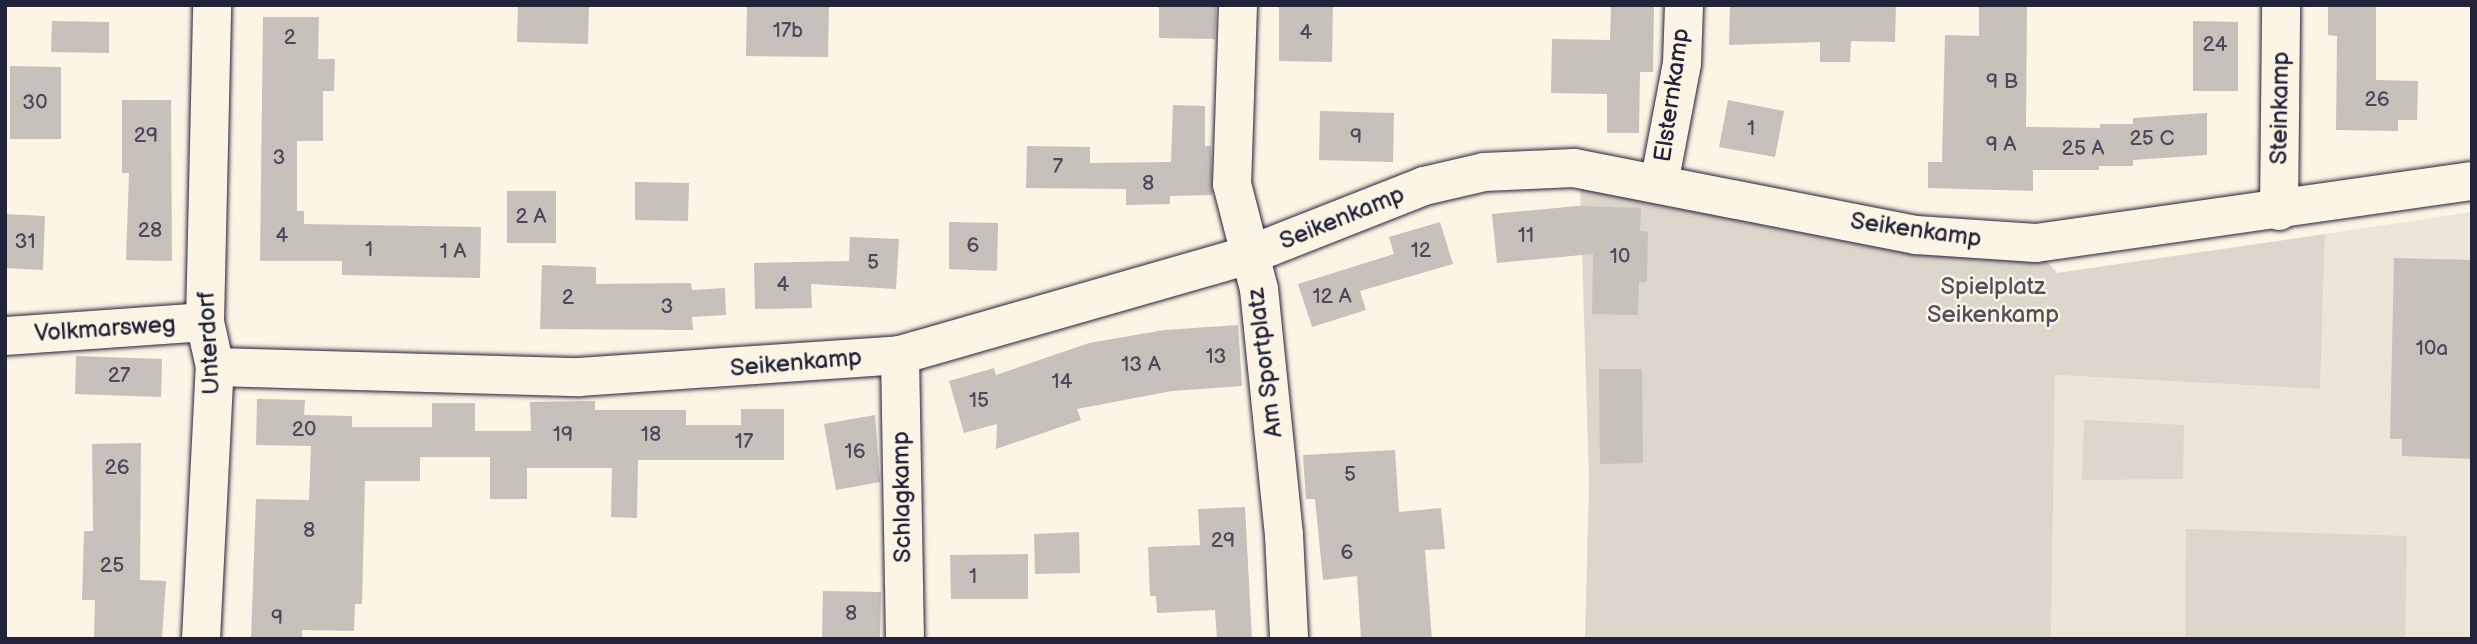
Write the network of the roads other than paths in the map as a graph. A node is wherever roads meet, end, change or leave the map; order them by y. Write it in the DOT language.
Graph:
graph roads {
  1 [pos="212,5"];
  2 [pos="1238,5"];
  3 [pos="1684,5"];
  4 [pos="2281,5"];
  5 [pos="2472,181"];
  6 [pos="1659,184"];
  7 [pos="2279,211"];
  8 [pos="1249,255"];
  9 [pos="205,322"];
  10 [pos="5,336"];
  11 [pos="900,355"];
  12 [pos="215,367"];
  13 [pos="201,639"];
  14 [pos="905,639"];
  15 [pos="1289,639"];
  1 -- 9 [label="street, Unterdorf"];
  2 -- 8 [label="street, Am Sportplatz"];
  3 -- 6 [label="street, Elsternkamp"];
  4 -- 7 [label="street, Steinkamp"];
  5 -- 7 [label="street, Seikenkamp"];
  6 -- 7 [label="street, Seikenkamp"];
  6 -- 8 [label="street, Seikenkamp"];
  8 -- 11 [label="street, Seikenkamp"];
  8 -- 15 [label="street, Am Sportplatz"];
  9 -- 10 [label="street, Volkmarsweg"];
  9 -- 12 [label="street, Unterdorf"];
  11 -- 12 [label="street, Seikenkamp"];
  11 -- 14 [label="street, Schlagkamp"];
  12 -- 13 [label="street, Unterdorf"];
}
